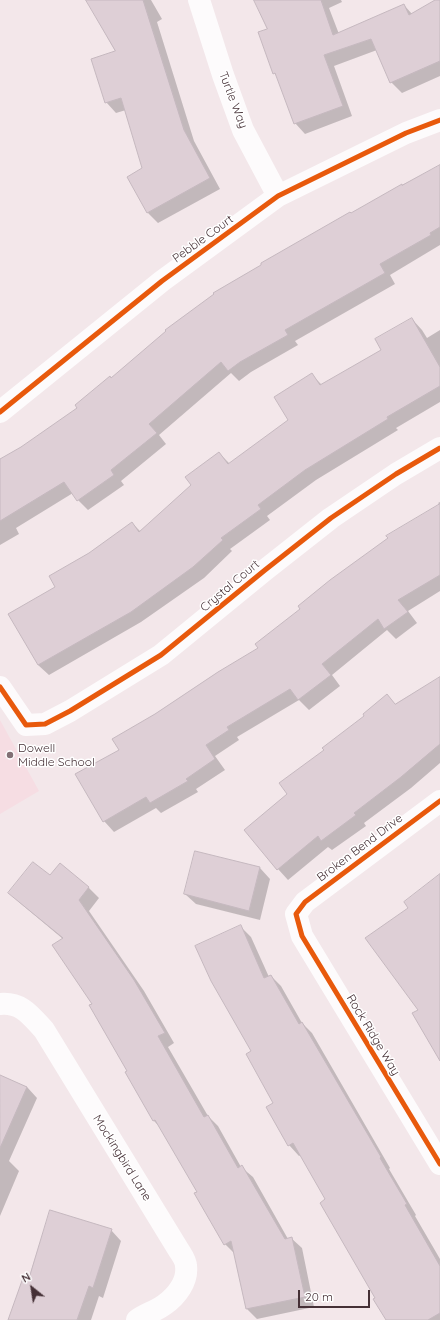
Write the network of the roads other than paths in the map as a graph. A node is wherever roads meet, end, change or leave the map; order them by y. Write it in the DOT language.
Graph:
graph roads {
  1 [pos="199,0"];
  2 [pos="440,120"];
  3 [pos="278,196"];
  4 [pos="0,412"];
  5 [pos="440,448"];
  6 [pos="0,687"];
  7 [pos="440,801"];
  8 [pos="296,914"];
  9 [pos="0,1004"];
  10 [pos="440,1164"];
  11 [pos="137,1320"];
  1 -- 3 [label="street, Turtle Way"];
  2 -- 3 [label="street, Pebble Court"];
  3 -- 4 [label="street, Pebble Court"];
  5 -- 6 [label="street, Crystal Court"];
  7 -- 8 [label="street, Broken Bend Drive"];
  8 -- 10 [label="street, Rock Ridge Way"];
  9 -- 11 [label="street, Mockingbird Lane"];
}
